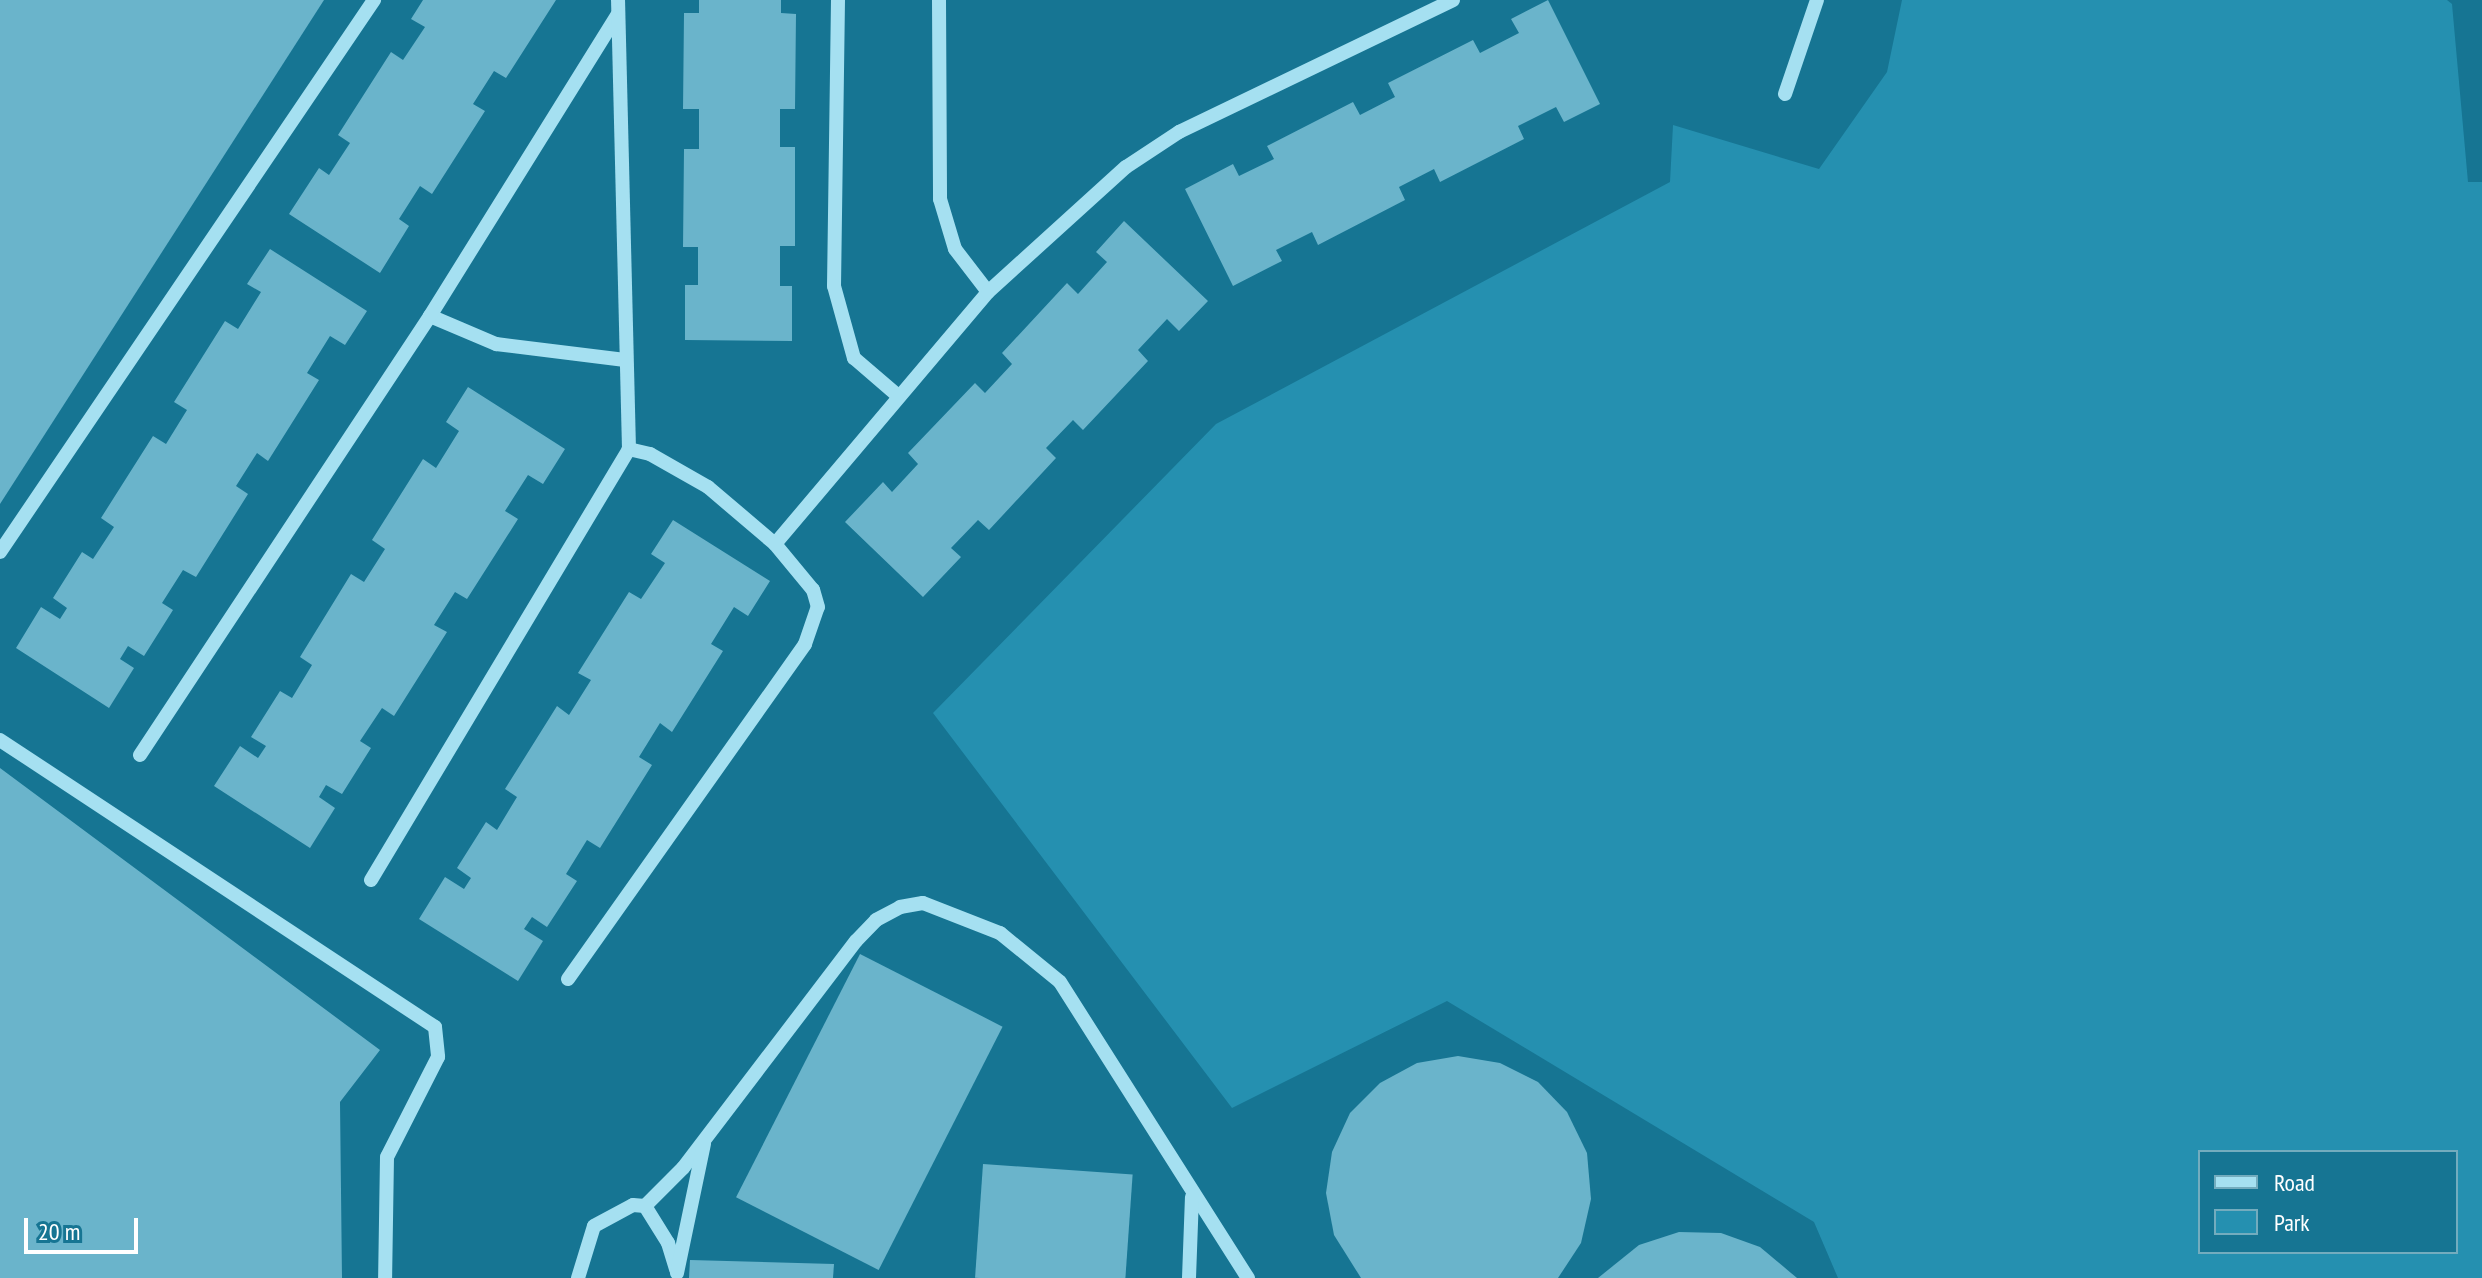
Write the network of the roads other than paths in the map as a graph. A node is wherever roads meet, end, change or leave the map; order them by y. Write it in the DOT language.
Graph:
graph roads {
  1 [pos="374,0"];
  2 [pos="618,0"];
  3 [pos="838,0"];
  4 [pos="939,0"];
  5 [pos="1453,0"];
  6 [pos="1817,0"];
  7 [pos="617,16"];
  8 [pos="1785,94"];
  9 [pos="988,292"];
  10 [pos="430,316"];
  11 [pos="625,360"];
  12 [pos="897,395"];
  13 [pos="629,449"];
  14 [pos="775,544"];
  15 [pos="0,552"];
  16 [pos="0,740"];
  17 [pos="140,755"];
  18 [pos="371,880"];
  19 [pos="568,979"];
  20 [pos="705,1140"];
  21 [pos="1192,1197"];
  22 [pos="645,1206"];
  23 [pos="677,1276"];
  24 [pos="385,1278"];
  25 [pos="578,1278"];
  26 [pos="1189,1278"];
  27 [pos="1248,1278"];
  1 -- 15 [label="street"];
  2 -- 7 [label="street"];
  3 -- 12 [label="street"];
  4 -- 9 [label="street"];
  5 -- 9 [label="street"];
  6 -- 8 [label="street"];
  7 -- 10 [label="street"];
  7 -- 11 [label="street"];
  9 -- 12 [label="street"];
  10 -- 11 [label="street"];
  10 -- 17 [label="street"];
  11 -- 13 [label="street"];
  12 -- 14 [label="street"];
  13 -- 14 [label="street"];
  13 -- 18 [label="street"];
  14 -- 19 [label="street"];
  16 -- 24 [label="street"];
  20 -- 21 [label="street"];
  20 -- 22 [label="street"];
  20 -- 23 [label="street"];
  21 -- 26 [label="street"];
  21 -- 27 [label="street"];
  22 -- 23 [label="street"];
  22 -- 25 [label="street"];
}
